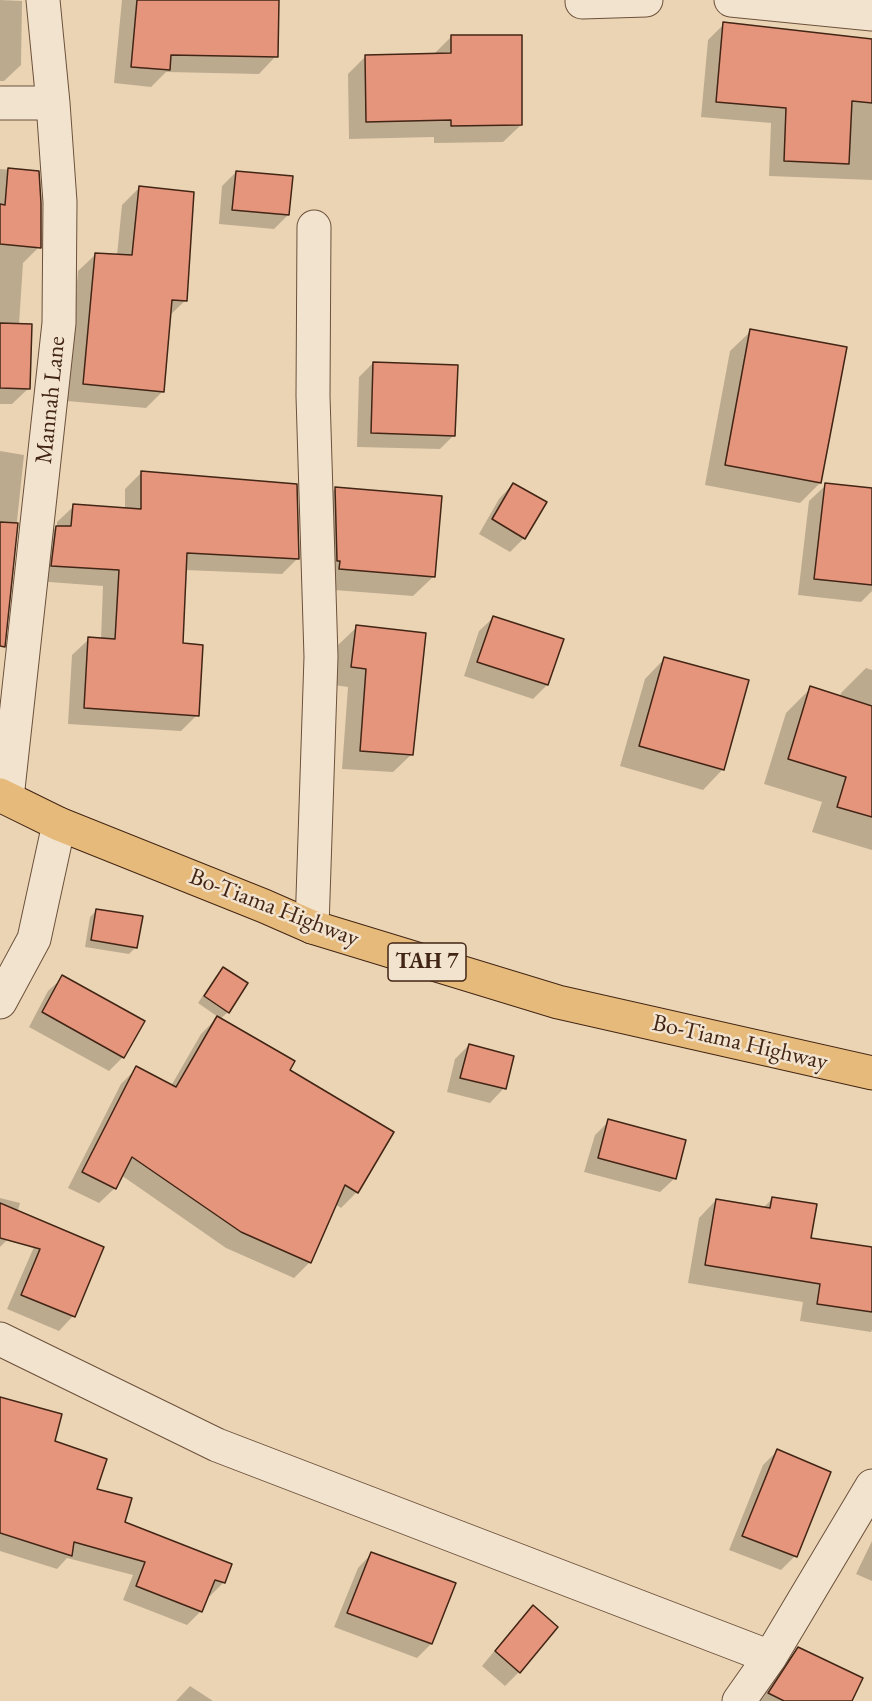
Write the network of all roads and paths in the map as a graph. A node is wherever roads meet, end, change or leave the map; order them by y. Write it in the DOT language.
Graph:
graph roads {
  1 [pos="43,0"];
  2 [pos="646,0"];
  3 [pos="730,0"];
  4 [pos="582,2"];
  5 [pos="872,14"];
  6 [pos="0,103"];
  7 [pos="53,103"];
  8 [pos="314,227"];
  9 [pos="4,797"];
  10 [pos="59,824"];
  11 [pos="312,927"];
  12 [pos="0,1002"];
  13 [pos="872,1073"];
  14 [pos="0,1339"];
  15 [pos="871,1490"];
  16 [pos="770,1657"];
  17 [pos="739,1701"];
  1 -- 7 [label="street, Mannah Lane"];
  2 -- 4 [label="street"];
  3 -- 5 [label="street"];
  6 -- 7 [label="street"];
  7 -- 9 [label="street, Mannah Lane"];
  8 -- 11 [label="street"];
  9 -- 10 [label="highway, Bo-Tiama Highway / TAH 7"];
  10 -- 11 [label="highway, Bo-Tiama Highway / TAH 7"];
  10 -- 12 [label="street"];
  11 -- 13 [label="highway, Bo-Tiama Highway / TAH 7"];
  14 -- 16 [label="street"];
  15 -- 16 [label="street"];
  16 -- 17 [label="street"];
}
